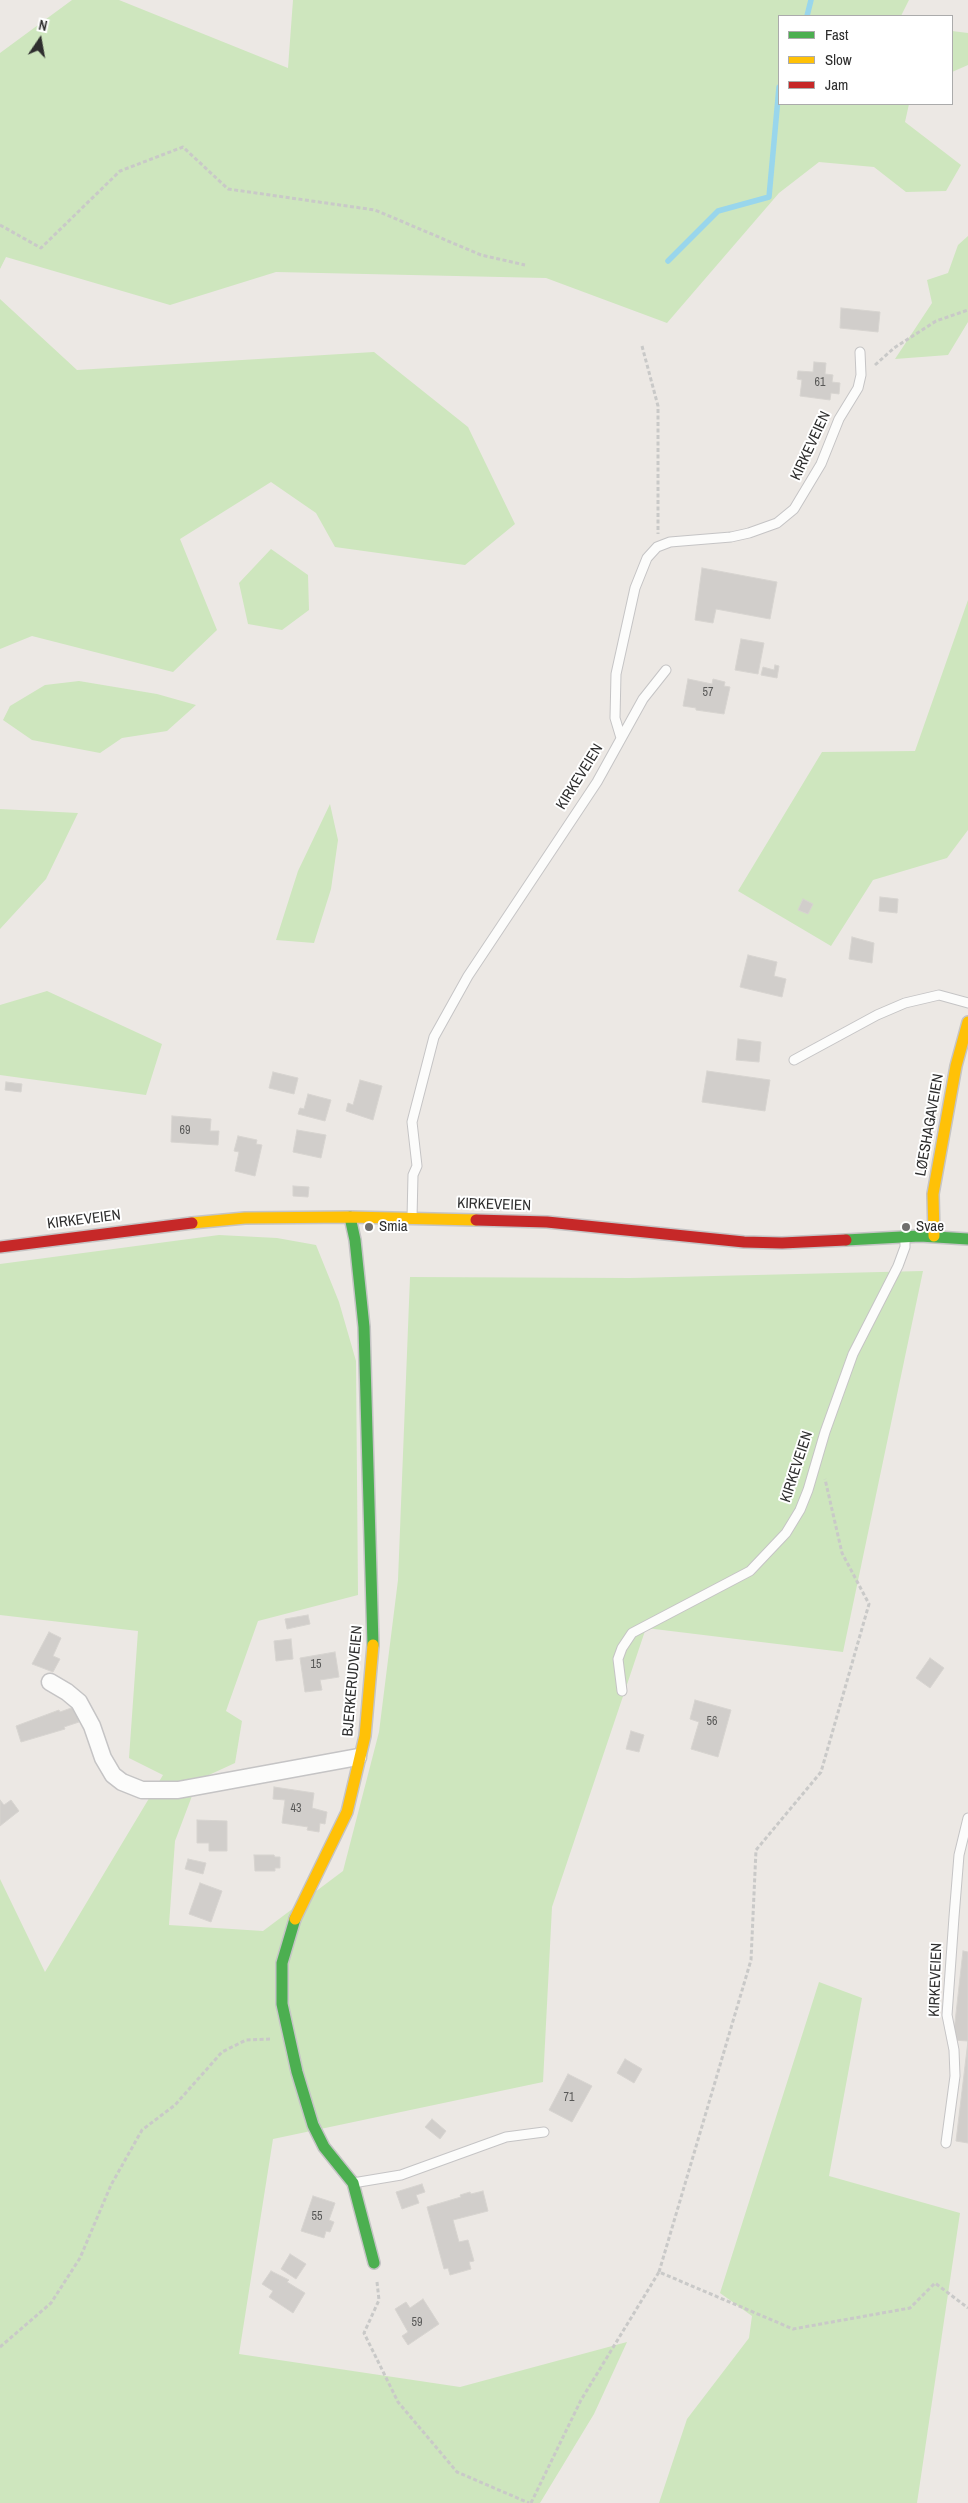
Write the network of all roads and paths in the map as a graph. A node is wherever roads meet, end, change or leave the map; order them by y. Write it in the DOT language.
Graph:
graph roads {
  1 [pos="0,225"];
  2 [pos="525,265"];
  3 [pos="968,310"];
  4 [pos="642,346"];
  5 [pos="860,352"];
  6 [pos="858,388"];
  7 [pos="658,548"];
  8 [pos="666,670"];
  9 [pos="621,738"];
  10 [pos="968,1003"];
  11 [pos="968,1022"];
  12 [pos="794,1060"];
  13 [pos="350,1217"];
  14 [pos="412,1218"];
  15 [pos="904,1236"];
  16 [pos="934,1236"];
  17 [pos="968,1239"];
  18 [pos="0,1247"];
  19 [pos="813,1474"];
  20 [pos="50,1682"];
  21 [pos="622,1691"];
  22 [pos="358,1757"];
  23 [pos="968,1818"];
  24 [pos="290,2039"];
  25 [pos="544,2132"];
  26 [pos="946,2143"];
  27 [pos="352,2183"];
  28 [pos="374,2263"];
  29 [pos="659,2272"];
  30 [pos="968,2308"];
  31 [pos="0,2347"];
  32 [pos="530,2503"];
  1 -- 2 [label="path"];
  3 -- 6 [label="path"];
  4 -- 7 [label="path"];
  5 -- 6 [label="lane, KIRKEVEIEN"];
  6 -- 7 [label="lane, KIRKEVEIEN"];
  7 -- 9 [label="lane, KIRKEVEIEN"];
  8 -- 9 [label="lane"];
  9 -- 14 [label="lane, KIRKEVEIEN"];
  10 -- 12 [label="lane"];
  11 -- 16 [label="street, LØESHAGAVEIEN"];
  13 -- 14 [label="street, KIRKEVEIEN"];
  13 -- 18 [label="street, KIRKEVEIEN"];
  13 -- 22 [label="street, BJERKERUDVEIEN"];
  14 -- 15 [label="street, KIRKEVEIEN"];
  15 -- 16 [label="street, KIRKEVEIEN"];
  15 -- 19 [label="lane, KIRKEVEIEN"];
  16 -- 17 [label="street, KIRKEVEIEN"];
  19 -- 21 [label="lane, KIRKEVEIEN"];
  19 -- 29 [label="path"];
  20 -- 22 [label="street"];
  22 -- 24 [label="street, BJERKERUDVEIEN"];
  23 -- 26 [label="lane, KIRKEVEIEN"];
  24 -- 27 [label="street, BJERKERUDVEIEN"];
  24 -- 31 [label="path"];
  25 -- 27 [label="lane"];
  27 -- 28 [label="street, BJERKERUDVEIEN"];
  28 -- 32 [label="path"];
  29 -- 30 [label="path"];
  29 -- 32 [label="path"];
}
